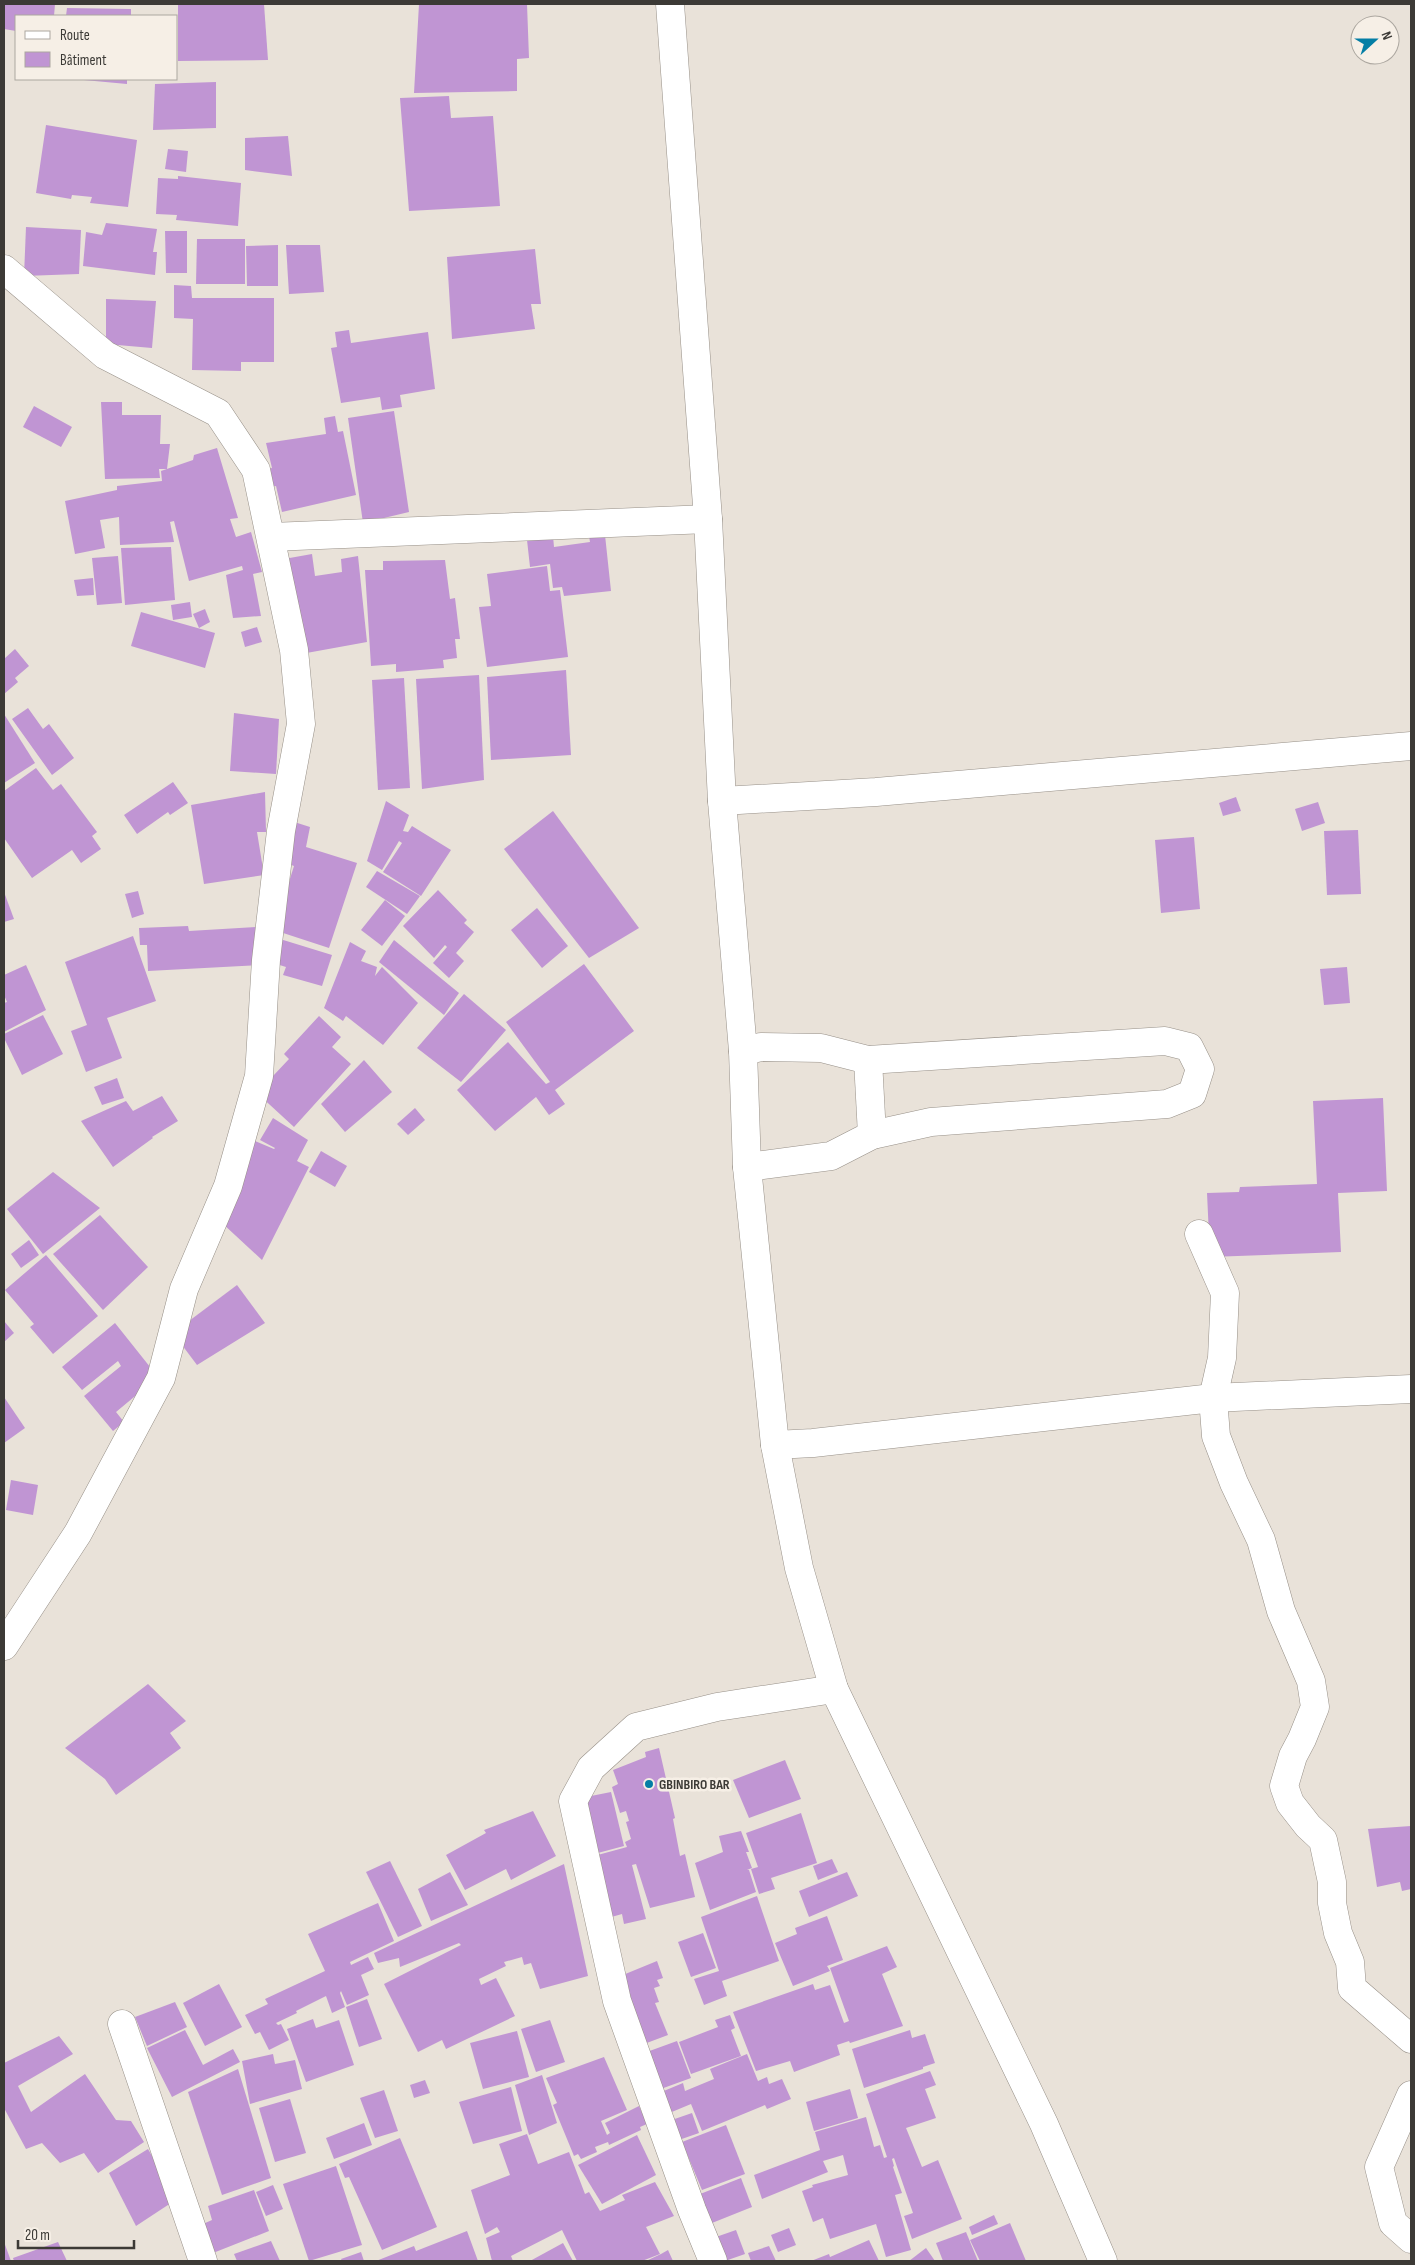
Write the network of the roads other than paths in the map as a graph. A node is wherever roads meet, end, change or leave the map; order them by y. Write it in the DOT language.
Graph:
graph roads {
  1 [pos="670,4"];
  2 [pos="4,270"];
  3 [pos="708,519"];
  4 [pos="271,537"];
  5 [pos="1411,746"];
  6 [pos="722,801"];
  7 [pos="743,1051"];
  8 [pos="868,1060"];
  9 [pos="872,1134"];
  10 [pos="747,1167"];
  11 [pos="1199,1234"];
  12 [pos="1411,1389"];
  13 [pos="1213,1398"];
  14 [pos="775,1445"];
  15 [pos="4,1646"];
  16 [pos="834,1689"];
  17 [pos="122,2024"];
  18 [pos="1411,2039"];
  19 [pos="1411,2095"];
  20 [pos="1411,2239"];
  21 [pos="203,2261"];
  22 [pos="713,2261"];
  23 [pos="1102,2261"];
  1 -- 3 [label="street"];
  2 -- 4 [label="street"];
  3 -- 4 [label="street"];
  3 -- 6 [label="street"];
  4 -- 15 [label="street"];
  5 -- 6 [label="street"];
  6 -- 7 [label="street"];
  7 -- 8 [label="street"];
  7 -- 10 [label="street"];
  8 -- 9 [label="street"];
  8 -- 9 [label="street"];
  9 -- 10 [label="street"];
  10 -- 14 [label="street"];
  11 -- 13 [label="street"];
  12 -- 13 [label="street"];
  13 -- 14 [label="street"];
  13 -- 18 [label="street"];
  14 -- 16 [label="street"];
  16 -- 22 [label="street"];
  16 -- 23 [label="street"];
  17 -- 21 [label="street"];
  19 -- 20 [label="street"];
}
